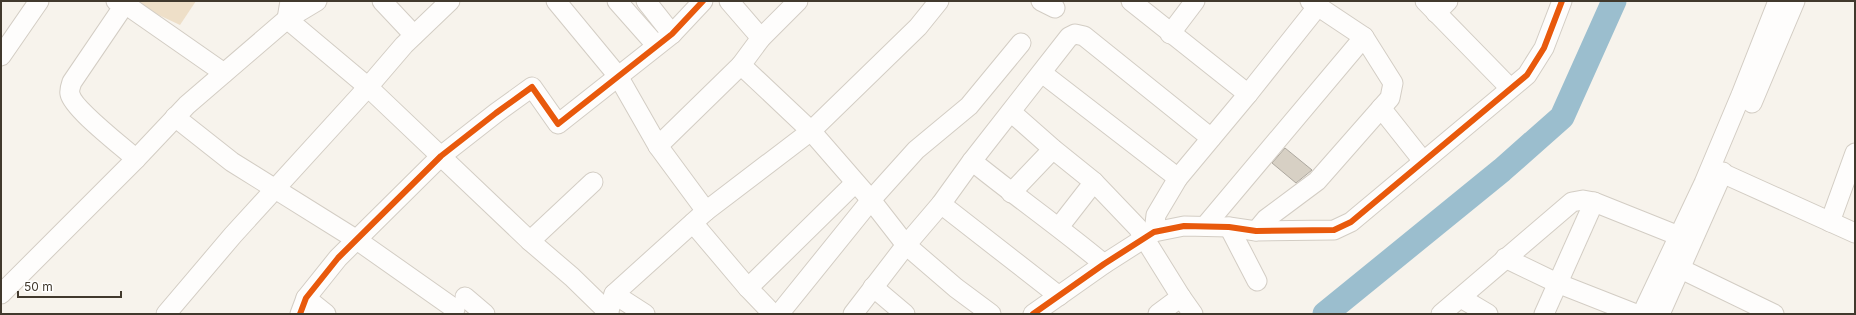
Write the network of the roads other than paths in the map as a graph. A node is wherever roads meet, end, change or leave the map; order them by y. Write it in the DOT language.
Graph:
graph roads {
  1 [pos="39,1"];
  2 [pos="317,1"];
  3 [pos="382,1"];
  4 [pos="450,1"];
  5 [pos="556,1"];
  6 [pos="617,1"];
  7 [pos="646,1"];
  8 [pos="703,1"];
  9 [pos="729,1"];
  10 [pos="798,1"];
  11 [pos="939,1"];
  12 [pos="1195,1"];
  13 [pos="1778,1"];
  14 [pos="1795,1"];
  15 [pos="1133,2"];
  16 [pos="1559,2"];
  17 [pos="121,3"];
  18 [pos="1314,4"];
  19 [pos="1436,5"];
  20 [pos="289,10"];
  21 [pos="672,34"];
  22 [pos="1170,34"];
  23 [pos="414,35"];
  24 [pos="1364,37"];
  25 [pos="761,38"];
  26 [pos="1021,43"];
  27 [pos="656,46"];
  28 [pos="1,56"];
  29 [pos="740,65"];
  30 [pos="224,73"];
  31 [pos="1042,73"];
  32 [pos="618,76"];
  33 [pos="368,87"];
  34 [pos="1510,88"];
  35 [pos="1248,94"];
  36 [pos="1381,108"];
  37 [pos="1011,112"];
  38 [pos="175,117"];
  39 [pos="810,131"];
  40 [pos="1212,138"];
  41 [pos="658,146"];
  42 [pos="1053,150"];
  43 [pos="441,156"];
  44 [pos="1854,158"];
  45 [pos="136,159"];
  46 [pos="972,161"];
  47 [pos="1423,161"];
  48 [pos="1722,174"];
  49 [pos="1178,178"];
  50 [pos="593,182"];
  51 [pos="1094,182"];
  52 [pos="855,183"];
  53 [pos="275,189"];
  54 [pos="1011,193"];
  55 [pos="871,200"];
  56 [pos="1594,202"];
  57 [pos="941,204"];
  58 [pos="699,217"];
  59 [pos="1830,222"];
  60 [pos="1205,226"];
  61 [pos="1059,227"];
  62 [pos="1229,227"];
  63 [pos="1256,231"];
  64 [pos="1855,233"];
  65 [pos="1150,235"];
  66 [pos="1679,236"];
  67 [pos="356,240"];
  68 [pos="530,241"];
  69 [pos="906,244"];
  70 [pos="1505,258"];
  71 [pos="1104,264"];
  72 [pos="1681,268"];
  73 [pos="1257,281"];
  74 [pos="1557,284"];
  75 [pos="873,287"];
  76 [pos="748,288"];
  77 [pos="1,294"];
  78 [pos="614,294"];
  79 [pos="1059,296"];
  80 [pos="1181,297"];
  81 [pos="1461,298"];
  82 [pos="303,306"];
  83 [pos="608,313"];
  84 [pos="166,314"];
  85 [pos="326,314"];
  86 [pos="485,314"];
  87 [pos="645,314"];
  88 [pos="774,314"];
  89 [pos="779,314"];
  90 [pos="852,314"];
  91 [pos="905,314"];
  92 [pos="991,314"];
  93 [pos="1033,314"];
  94 [pos="1158,314"];
  95 [pos="1193,314"];
  96 [pos="1441,314"];
  97 [pos="1488,314"];
  98 [pos="1544,314"];
  99 [pos="1636,314"];
  100 [pos="1642,314"];
  101 [pos="1660,314"];
  102 [pos="1774,314"];
  1 -- 28 [label="street"];
  2 -- 20 [label="street"];
  3 -- 23 [label="street"];
  4 -- 23 [label="street"];
  5 -- 32 [label="street"];
  6 -- 27 [label="street"];
  7 -- 21 [label="street"];
  8 -- 21 [label="street"];
  9 -- 25 [label="street"];
  10 -- 25 [label="street"];
  11 -- 39 [label="street"];
  12 -- 22 [label="street"];
  13 -- 66 [label="street"];
  14 -- 48 [label="street"];
  15 -- 22 [label="street"];
  16 -- 34 [label="street"];
  17 -- 30 [label="street"];
  17 -- 45 [label="street"];
  18 -- 24 [label="street"];
  18 -- 35 [label="street"];
  19 -- 34 [label="street"];
  20 -- 30 [label="street"];
  20 -- 33 [label="street"];
  21 -- 27 [label="street"];
  22 -- 35 [label="street"];
  23 -- 33 [label="street"];
  24 -- 36 [label="street"];
  24 -- 60 [label="street"];
  25 -- 29 [label="street"];
  26 -- 55 [label="street"];
  27 -- 32 [label="street"];
  29 -- 39 [label="street"];
  29 -- 41 [label="street"];
  30 -- 38 [label="street"];
  31 -- 37 [label="street"];
  31 -- 40 [label="street"];
  31 -- 49 [label="street"];
  32 -- 41 [label="street"];
  32 -- 43 [label="street"];
  33 -- 43 [label="street"];
  33 -- 53 [label="street"];
  34 -- 47 [label="street"];
  35 -- 40 [label="street"];
  36 -- 47 [label="street"];
  36 -- 63 [label="street"];
  37 -- 42 [label="street"];
  37 -- 46 [label="street"];
  38 -- 45 [label="street"];
  38 -- 53 [label="street"];
  39 -- 52 [label="street"];
  39 -- 58 [label="street"];
  40 -- 49 [label="street"];
  41 -- 58 [label="street"];
  42 -- 51 [label="street"];
  42 -- 54 [label="street"];
  43 -- 67 [label="street"];
  43 -- 68 [label="street"];
  44 -- 59 [label="street"];
  45 -- 77 [label="street"];
  46 -- 54 [label="street"];
  46 -- 57 [label="street"];
  47 -- 63 [label="street"];
  48 -- 59 [label="street"];
  48 -- 72 [label="street"];
  49 -- 65 [label="street"];
  50 -- 68 [label="street"];
  51 -- 61 [label="street"];
  51 -- 65 [label="street"];
  52 -- 55 [label="street"];
  52 -- 76 [label="street"];
  53 -- 67 [label="street"];
  53 -- 84 [label="street"];
  54 -- 61 [label="street"];
  55 -- 69 [label="street"];
  55 -- 89 [label="street"];
  56 -- 66 [label="street"];
  56 -- 70 [label="street"];
  56 -- 74 [label="street"];
  57 -- 69 [label="street"];
  57 -- 79 [label="street"];
  58 -- 76 [label="street"];
  58 -- 78 [label="street"];
  59 -- 64 [label="street"];
  60 -- 62 [label="street"];
  60 -- 65 [label="street"];
  61 -- 71 [label="street"];
  62 -- 63 [label="street"];
  62 -- 73 [label="street"];
  65 -- 71 [label="street"];
  65 -- 80 [label="street"];
  66 -- 100 [label="street"];
  67 -- 82 [label="street"];
  67 -- 86 [label="street"];
  68 -- 83 [label="street"];
  69 -- 75 [label="street"];
  69 -- 92 [label="street"];
  70 -- 74 [label="street"];
  70 -- 81 [label="street"];
  71 -- 79 [label="street"];
  72 -- 101 [label="street"];
  72 -- 102 [label="street"];
  74 -- 98 [label="street"];
  74 -- 99 [label="street"];
  75 -- 90 [label="street"];
  75 -- 91 [label="street"];
  76 -- 88 [label="street"];
  78 -- 83 [label="street"];
  78 -- 87 [label="street"];
  79 -- 93 [label="street"];
  80 -- 94 [label="street"];
  80 -- 95 [label="street"];
  81 -- 96 [label="street"];
  81 -- 97 [label="street"];
  82 -- 85 [label="street"];
}
